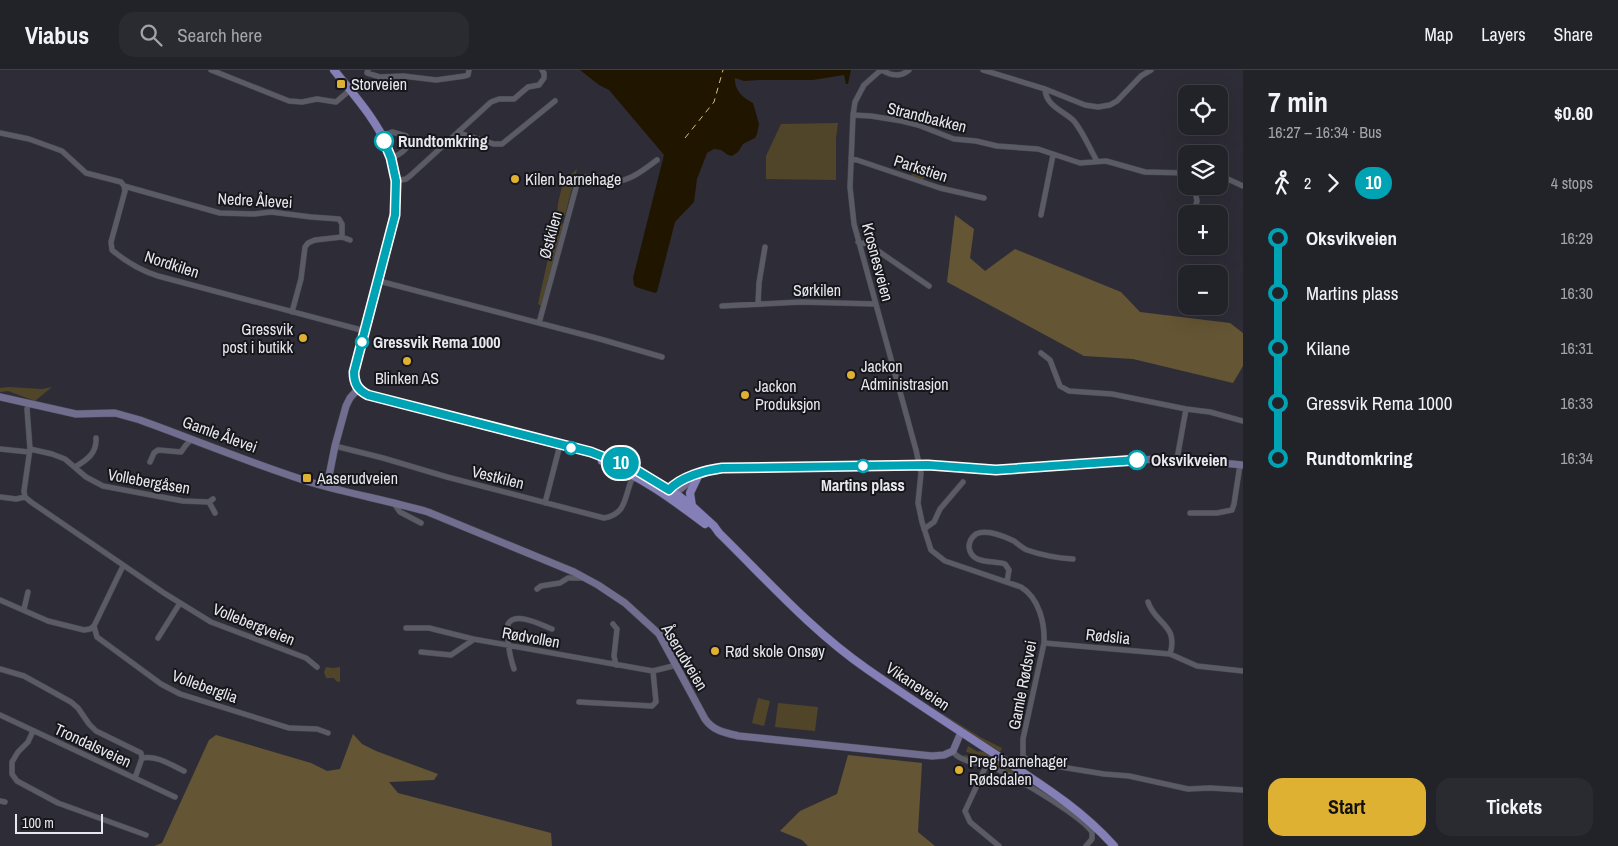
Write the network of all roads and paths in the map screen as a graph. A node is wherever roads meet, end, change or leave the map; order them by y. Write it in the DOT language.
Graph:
graph roads {
  1 [pos="211,70"];
  2 [pos="334,70"];
  3 [pos="469,70"];
  4 [pos="542,70"];
  5 [pos="882,70"];
  6 [pos="909,70"];
  7 [pos="983,70"];
  8 [pos="1150,70"];
  9 [pos="367,72"];
  10 [pos="1044,89"];
  11 [pos="350,90"];
  12 [pos="555,101"];
  13 [pos="853,115"];
  14 [pos="459,131"];
  15 [pos="0,133"];
  16 [pos="382,136"];
  17 [pos="1053,155"];
  18 [pos="391,158"];
  19 [pos="851,158"];
  20 [pos="657,160"];
  21 [pos="1098,161"];
  22 [pos="1178,173"];
  23 [pos="1228,179"];
  24 [pos="396,181"];
  25 [pos="124,186"];
  26 [pos="1243,186"];
  27 [pos="984,198"];
  28 [pos="1041,215"];
  29 [pos="342,237"];
  30 [pos="350,240"];
  31 [pos="858,242"];
  32 [pos="765,248"];
  33 [pos="379,281"];
  34 [pos="929,286"];
  35 [pos="758,304"];
  36 [pos="876,304"];
  37 [pos="722,306"];
  38 [pos="292,312"];
  39 [pos="539,323"];
  40 [pos="365,332"];
  41 [pos="1041,353"];
  42 [pos="662,357"];
  43 [pos="358,389"];
  44 [pos="0,397"];
  45 [pos="28,403"];
  46 [pos="1186,409"];
  47 [pos="1243,421"];
  48 [pos="96,438"];
  49 [pos="192,438"];
  50 [pos="560,445"];
  51 [pos="335,446"];
  52 [pos="0,449"];
  53 [pos="30,450"];
  54 [pos="1177,459"];
  55 [pos="150,462"];
  56 [pos="920,465"];
  57 [pos="1242,465"];
  58 [pos="75,467"];
  59 [pos="699,474"];
  60 [pos="632,479"];
  61 [pos="963,482"];
  62 [pos="327,486"];
  63 [pos="671,493"];
  64 [pos="0,497"];
  65 [pos="25,497"];
  66 [pos="392,502"];
  67 [pos="545,503"];
  68 [pos="692,506"];
  69 [pos="215,513"];
  70 [pos="1190,513"];
  71 [pos="421,523"];
  72 [pos="924,529"];
  73 [pos="719,533"];
  74 [pos="1072,559"];
  75 [pos="123,566"];
  76 [pos="586,578"];
  77 [pos="1007,582"];
  78 [pos="537,589"];
  79 [pos="28,592"];
  80 [pos="0,600"];
  81 [pos="1148,602"];
  82 [pos="180,603"];
  83 [pos="24,609"];
  84 [pos="613,624"];
  85 [pos="89,628"];
  86 [pos="406,628"];
  87 [pos="552,629"];
  88 [pos="96,637"];
  89 [pos="158,638"];
  90 [pos="474,639"];
  91 [pos="1044,643"];
  92 [pos="508,646"];
  93 [pos="421,652"];
  94 [pos="1170,654"];
  95 [pos="616,665"];
  96 [pos="677,666"];
  97 [pos="317,667"];
  98 [pos="0,669"];
  99 [pos="514,669"];
  100 [pos="653,671"];
  101 [pos="1243,671"];
  102 [pos="579,702"];
  103 [pos="0,715"];
  104 [pos="33,731"];
  105 [pos="961,732"];
  106 [pos="328,733"];
  107 [pos="953,751"];
  108 [pos="142,758"];
  109 [pos="986,766"];
  110 [pos="184,771"];
  111 [pos="135,778"];
  112 [pos="1243,790"];
  113 [pos="175,797"];
  114 [pos="146,835"];
  115 [pos="999,846"];
  116 [pos="1086,846"];
  117 [pos="1114,846"];
  1 -- 11 [label="street"];
  2 -- 11 [label="main road"];
  3 -- 9 [label="street"];
  4 -- 14 [label="street"];
  5 -- 6 [label="street, Krosnesveien"];
  5 -- 13 [label="street, Krosnesveien"];
  7 -- 10 [label="street"];
  8 -- 10 [label="street"];
  10 -- 21 [label="street"];
  11 -- 16 [label="main road"];
  12 -- 14 [label="street"];
  13 -- 17 [label="street, Strandbakken"];
  13 -- 19 [label="street, Krosnesveien"];
  14 -- 24 [label="street"];
  15 -- 25 [label="street"];
  16 -- 18 [label="main road"];
  16 -- 18 [label="street"];
  17 -- 21 [label="street, Strandbakken"];
  17 -- 28 [label="street"];
  18 -- 24 [label="main road"];
  19 -- 27 [label="street, Parkstien"];
  19 -- 31 [label="street, Krosnesveien"];
  20 -- 39 [label="street, Østkilen"];
  21 -- 22 [label="street, Strandbakken"];
  23 -- 26 [label="street"];
  24 -- 33 [label="main road"];
  25 -- 29 [label="street, Nedre Ålevei"];
  25 -- 38 [label="street, Nordkilen"];
  29 -- 30 [label="street"];
  29 -- 38 [label="street"];
  31 -- 34 [label="street"];
  31 -- 36 [label="street, Krosnesveien"];
  32 -- 35 [label="street"];
  33 -- 39 [label="street"];
  33 -- 40 [label="main road"];
  35 -- 36 [label="street, Sørkilen"];
  35 -- 37 [label="street, Sørkilen"];
  36 -- 56 [label="street, Krosnesveien"];
  38 -- 40 [label="street, Nordkilen"];
  39 -- 42 [label="street"];
  40 -- 43 [label="main road"];
  41 -- 46 [label="street"];
  43 -- 50 [label="main road"];
  43 -- 51 [label="main road"];
  44 -- 45 [label="main road, Gamle Ålevei"];
  45 -- 49 [label="main road, Gamle Ålevei"];
  45 -- 53 [label="street"];
  46 -- 47 [label="street"];
  46 -- 54 [label="street"];
  48 -- 58 [label="street"];
  49 -- 55 [label="street"];
  49 -- 62 [label="main road, Gamle Ålevei"];
  50 -- 63 [label="main road"];
  50 -- 67 [label="street"];
  51 -- 62 [label="main road"];
  51 -- 67 [label="street, Vestkilen"];
  52 -- 53 [label="street, Vollebergåsen"];
  53 -- 58 [label="street, Vollebergåsen"];
  53 -- 65 [label="street"];
  54 -- 56 [label="main road"];
  54 -- 57 [label="main road"];
  56 -- 59 [label="main road"];
  56 -- 72 [label="street, Gamle Rødsvei"];
  57 -- 70 [label="street"];
  58 -- 69 [label="street, Vollebergåsen"];
  59 -- 63 [label="main road"];
  59 -- 68 [label="main road"];
  60 -- 67 [label="street, Vestkilen"];
  61 -- 72 [label="street"];
  62 -- 66 [label="main road, Åserudveien"];
  63 -- 68 [label="main road, Vikaneveien"];
  63 -- 73 [label="main road, Vikaneveien"];
  64 -- 65 [label="street"];
  65 -- 75 [label="street, Vollebergveien"];
  66 -- 71 [label="street"];
  66 -- 76 [label="main road, Åserudveien"];
  68 -- 73 [label="main road, Vikaneveien"];
  72 -- 77 [label="street, Gamle Rødsvei"];
  73 -- 105 [label="main road, Vikaneveien"];
  74 -- 77 [label="street"];
  75 -- 82 [label="street, Vollebergveien"];
  75 -- 85 [label="street"];
  76 -- 78 [label="street"];
  76 -- 96 [label="main road, Åserudveien"];
  77 -- 91 [label="street, Gamle Rødsvei"];
  79 -- 83 [label="street"];
  80 -- 83 [label="street"];
  81 -- 94 [label="street"];
  82 -- 89 [label="street"];
  82 -- 97 [label="street, Vollebergveien"];
  83 -- 85 [label="street"];
  84 -- 95 [label="street"];
  85 -- 88 [label="street"];
  85 -- 88 [label="street, Volleberglia"];
  86 -- 90 [label="street, Rødvollen"];
  87 -- 92 [label="street"];
  88 -- 106 [label="street, Volleberglia"];
  90 -- 92 [label="street, Rødvollen"];
  90 -- 93 [label="street"];
  91 -- 94 [label="street, Rødslia"];
  91 -- 112 [label="street, Gamle Rødsvei"];
  92 -- 95 [label="street, Rødvollen"];
  92 -- 99 [label="street"];
  94 -- 101 [label="street, Rødslia"];
  95 -- 100 [label="street, Rødvollen"];
  96 -- 100 [label="street, Rødvollen"];
  96 -- 107 [label="main road, Åserudveien"];
  98 -- 108 [label="street"];
  100 -- 102 [label="street"];
  103 -- 104 [label="street, Trondalsveien"];
  104 -- 111 [label="street, Trondalsveien"];
  104 -- 114 [label="street"];
  105 -- 107 [label="main road"];
  105 -- 117 [label="main road, Vikaneveien"];
  107 -- 109 [label="street"];
  108 -- 110 [label="street"];
  108 -- 111 [label="street"];
  109 -- 115 [label="street"];
  109 -- 116 [label="street"];
  111 -- 113 [label="street, Trondalsveien"];
}
